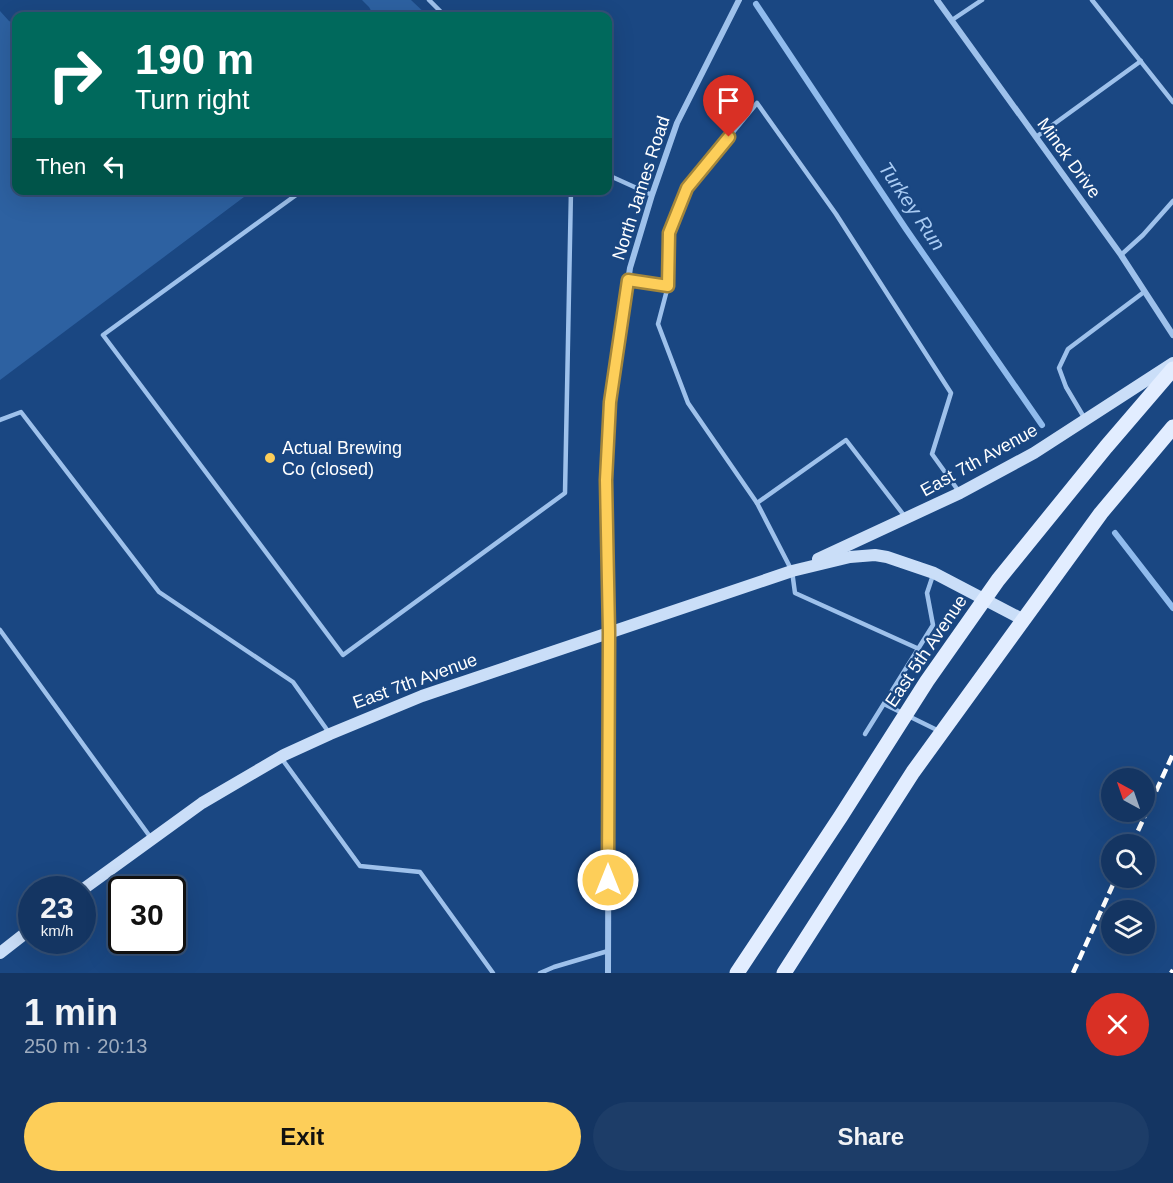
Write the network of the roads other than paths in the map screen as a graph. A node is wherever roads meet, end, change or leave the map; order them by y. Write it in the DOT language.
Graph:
graph roads {
  1 [pos="429,0"];
  2 [pos="739,0"];
  3 [pos="937,0"];
  4 [pos="982,0"];
  5 [pos="1092,0"];
  6 [pos="441,12"];
  7 [pos="951,20"];
  8 [pos="1141,61"];
  9 [pos="1173,102"];
  10 [pos="1036,137"];
  11 [pos="612,177"];
  12 [pos="296,195"];
  13 [pos="571,195"];
  14 [pos="652,195"];
  15 [pos="1173,201"];
  16 [pos="1120,255"];
  17 [pos="628,280"];
  18 [pos="668,286"];
  19 [pos="1144,292"];
  20 [pos="1173,335"];
  21 [pos="1173,363"];
  22 [pos="1173,369"];
  23 [pos="1085,418"];
  24 [pos="0,420"];
  25 [pos="1173,427"];
  26 [pos="960,494"];
  27 [pos="757,503"];
  28 [pos="906,519"];
  29 [pos="792,571"];
  30 [pos="934,573"];
  31 [pos="984,600"];
  32 [pos="1022,619"];
  33 [pos="0,630"];
  34 [pos="609,632"];
  35 [pos="919,649"];
  36 [pos="884,704"];
  37 [pos="905,716"];
  38 [pos="942,732"];
  39 [pos="330,734"];
  40 [pos="866,734"];
  41 [pos="281,757"];
  42 [pos="152,838"];
  43 [pos="96,880"];
  44 [pos="18,939"];
  45 [pos="608,951"];
  46 [pos="0,953"];
  47 [pos="494,973"];
  48 [pos="540,973"];
  49 [pos="608,973"];
  50 [pos="737,973"];
  51 [pos="784,973"];
  1 -- 6 [label="lane"];
  2 -- 14 [label="street, North James Road"];
  3 -- 7 [label="street, Minck Drive"];
  4 -- 7 [label="lane"];
  5 -- 8 [label="lane"];
  7 -- 10 [label="street, Minck Drive"];
  8 -- 9 [label="lane"];
  8 -- 10 [label="lane"];
  10 -- 16 [label="street, Minck Drive"];
  11 -- 14 [label="lane"];
  12 -- 13 [label="lane"];
  14 -- 17 [label="street, North James Road"];
  15 -- 16 [label="lane"];
  16 -- 19 [label="street, Minck Drive"];
  17 -- 18 [label="lane"];
  17 -- 34 [label="street, North James Road"];
  18 -- 26 [label="lane"];
  18 -- 27 [label="lane"];
  19 -- 20 [label="street, Minck Drive"];
  19 -- 23 [label="lane"];
  21 -- 23 [label="street, East 7th Avenue"];
  22 -- 31 [label="main road, East 5th Avenue"];
  23 -- 26 [label="street, East 7th Avenue"];
  24 -- 39 [label="lane"];
  25 -- 32 [label="main road"];
  26 -- 28 [label="street, East 7th Avenue"];
  27 -- 28 [label="lane"];
  27 -- 29 [label="lane"];
  28 -- 29 [label="street, East 7th Avenue"];
  29 -- 30 [label="street, East 7th Avenue"];
  29 -- 34 [label="street, East 7th Avenue"];
  29 -- 35 [label="lane"];
  30 -- 31 [label="street, East 7th Avenue"];
  30 -- 35 [label="lane"];
  31 -- 32 [label="street, East 7th Avenue"];
  31 -- 37 [label="main road, East 5th Avenue"];
  32 -- 38 [label="main road"];
  33 -- 42 [label="lane"];
  34 -- 39 [label="street, East 7th Avenue"];
  34 -- 45 [label="street, North James Road"];
  35 -- 36 [label="lane"];
  36 -- 37 [label="lane"];
  36 -- 40 [label="lane"];
  37 -- 38 [label="lane"];
  37 -- 50 [label="main road, East 5th Avenue"];
  38 -- 51 [label="main road"];
  39 -- 41 [label="street, East 7th Avenue"];
  41 -- 42 [label="street, East 7th Avenue"];
  41 -- 47 [label="lane"];
  42 -- 43 [label="street, East 7th Avenue"];
  44 -- 46 [label="street"];
  45 -- 48 [label="lane"];
  45 -- 49 [label="street, North James Road"];
}
